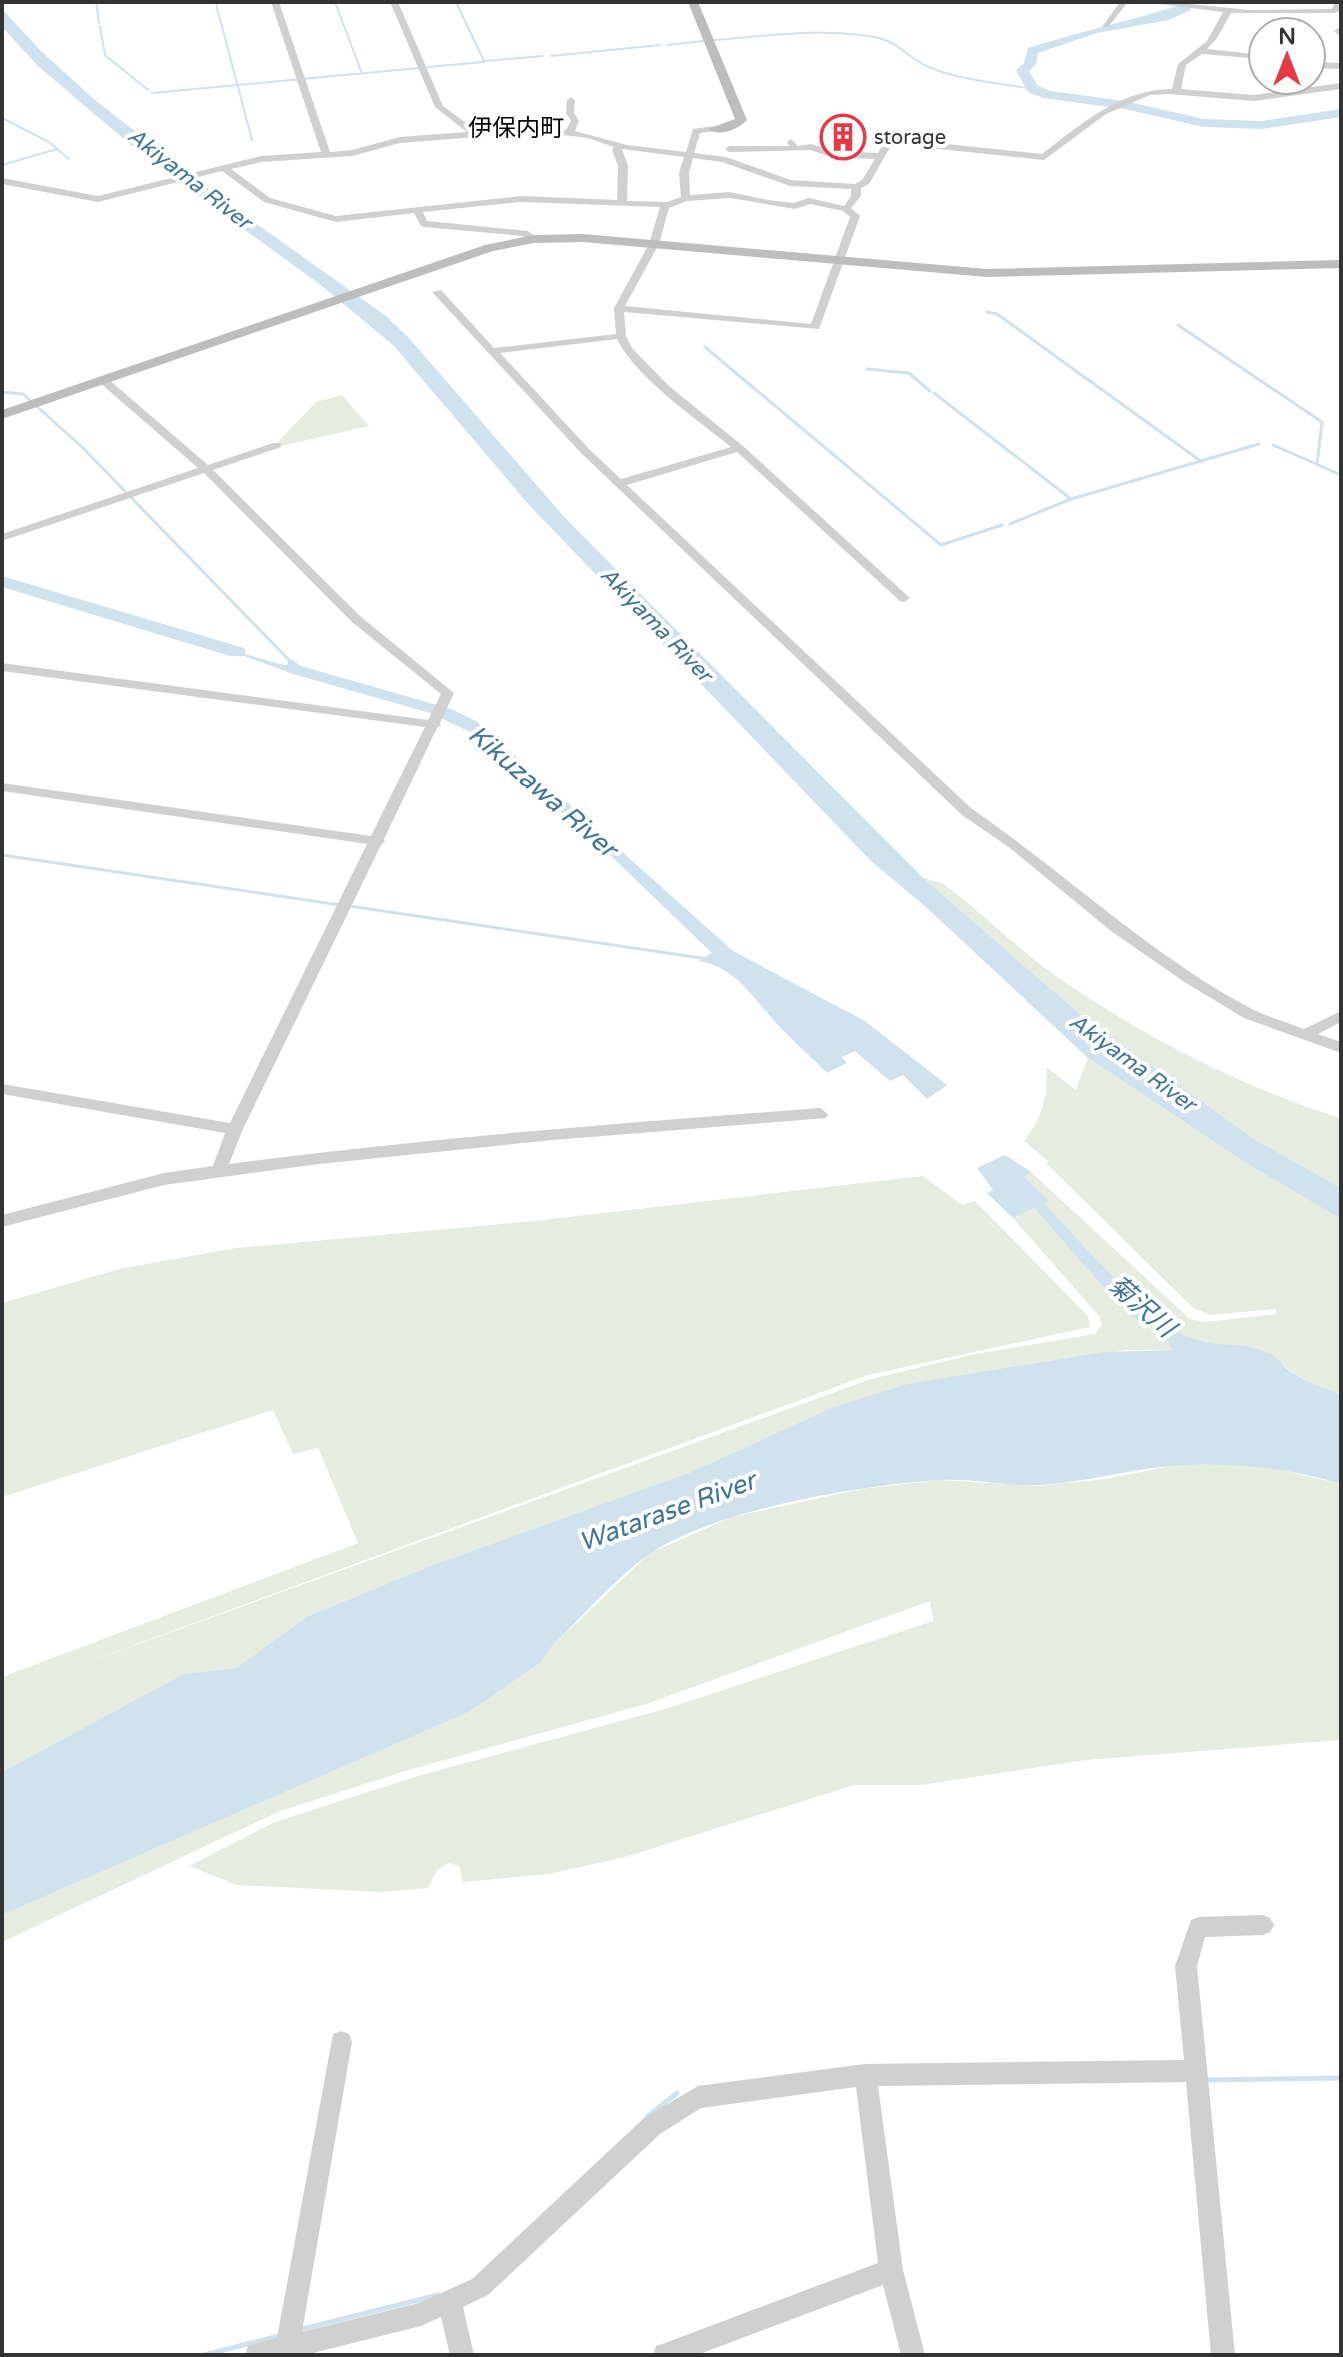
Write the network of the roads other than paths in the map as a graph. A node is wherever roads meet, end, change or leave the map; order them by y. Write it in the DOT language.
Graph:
graph roads {
  1 [pos="275,2"];
  2 [pos="394,2"];
  3 [pos="693,2"];
  4 [pos="1124,2"];
  5 [pos="1148,2"];
  6 [pos="1338,10"];
  7 [pos="1228,11"];
  8 [pos="1105,25"];
  9 [pos="1200,51"];
  10 [pos="1247,55"];
  11 [pos="1341,86"];
  12 [pos="1176,91"];
  13 [pos="571,100"];
  14 [pos="714,129"];
  15 [pos="570,132"];
  16 [pos="475,134"];
  17 [pos="787,141"];
  18 [pos="619,147"];
  19 [pos="795,149"];
  20 [pos="692,153"];
  21 [pos="326,154"];
  22 [pos="878,156"];
  23 [pos="723,159"];
  24 [pos="221,168"];
  25 [pos="2,181"];
  26 [pos="856,187"];
  27 [pos="686,198"];
  28 [pos="622,202"];
  29 [pos="668,205"];
  30 [pos="846,209"];
  31 [pos="417,210"];
  32 [pos="534,239"];
  33 [pos="654,244"];
  34 [pos="839,262"];
  35 [pos="1341,264"];
  36 [pos="437,292"];
  37 [pos="619,308"];
  38 [pos="621,336"];
  39 [pos="492,351"];
  40 [pos="103,380"];
  41 [pos="2,415"];
  42 [pos="277,445"];
  43 [pos="739,448"];
  44 [pos="206,469"];
  45 [pos="621,483"];
  46 [pos="2,538"];
  47 [pos="904,598"];
  48 [pos="2,667"];
  49 [pos="436,723"];
  50 [pos="2,787"];
  51 [pos="378,841"];
  52 [pos="1341,1016"];
  53 [pos="1304,1035"];
  54 [pos="1341,1048"];
  55 [pos="2,1089"];
  56 [pos="820,1114"];
  57 [pos="235,1129"];
  58 [pos="221,1172"];
  59 [pos="2,1221"];
  60 [pos="1263,1925"];
  61 [pos="341,2042"];
  62 [pos="1195,2071"];
  63 [pos="865,2075"];
  64 [pos="891,2270"];
  65 [pos="450,2302"];
  66 [pos="287,2348"];
  67 [pos="257,2355"];
  68 [pos="462,2355"];
  69 [pos="665,2355"];
  70 [pos="913,2355"];
  71 [pos="1223,2355"];
  1 -- 21 [label="street"];
  2 -- 16 [label="street"];
  3 -- 14 [label="street"];
  4 -- 8 [label="street"];
  5 -- 7 [label="street"];
  6 -- 7 [label="street"];
  7 -- 9 [label="street"];
  9 -- 10 [label="street"];
  9 -- 12 [label="street"];
  11 -- 12 [label="street"];
  12 -- 22 [label="street"];
  13 -- 15 [label="street"];
  14 -- 20 [label="street"];
  15 -- 16 [label="street"];
  15 -- 18 [label="street"];
  16 -- 21 [label="street"];
  17 -- 19 [label="street"];
  18 -- 20 [label="street"];
  18 -- 28 [label="street"];
  19 -- 22 [label="street"];
  19 -- 23 [label="street"];
  20 -- 23 [label="street"];
  20 -- 27 [label="street"];
  21 -- 24 [label="street"];
  22 -- 26 [label="street"];
  23 -- 26 [label="street"];
  24 -- 25 [label="street"];
  24 -- 31 [label="street"];
  26 -- 30 [label="street"];
  27 -- 29 [label="street"];
  27 -- 30 [label="street"];
  28 -- 29 [label="street"];
  28 -- 31 [label="street"];
  29 -- 33 [label="street"];
  30 -- 34 [label="street"];
  31 -- 32 [label="street"];
  32 -- 33 [label="street"];
  32 -- 40 [label="street"];
  33 -- 34 [label="street"];
  33 -- 37 [label="street"];
  34 -- 35 [label="street"];
  34 -- 37 [label="street"];
  36 -- 39 [label="street"];
  37 -- 38 [label="street"];
  38 -- 39 [label="street"];
  38 -- 43 [label="street"];
  39 -- 45 [label="street"];
  40 -- 41 [label="street"];
  40 -- 44 [label="street"];
  42 -- 44 [label="street"];
  43 -- 45 [label="street"];
  43 -- 47 [label="street"];
  44 -- 46 [label="street"];
  44 -- 49 [label="street"];
  45 -- 53 [label="street"];
  48 -- 49 [label="street"];
  49 -- 51 [label="street"];
  50 -- 51 [label="street"];
  51 -- 57 [label="street"];
  52 -- 53 [label="street"];
  53 -- 54 [label="street"];
  55 -- 57 [label="street"];
  56 -- 58 [label="street"];
  57 -- 58 [label="street"];
  58 -- 59 [label="street"];
  60 -- 62 [label="street"];
  61 -- 66 [label="street"];
  62 -- 63 [label="street"];
  62 -- 71 [label="street"];
  63 -- 64 [label="street"];
  63 -- 65 [label="street"];
  64 -- 69 [label="street"];
  64 -- 70 [label="street"];
  65 -- 66 [label="street"];
  65 -- 68 [label="street"];
  66 -- 67 [label="street"];
}
